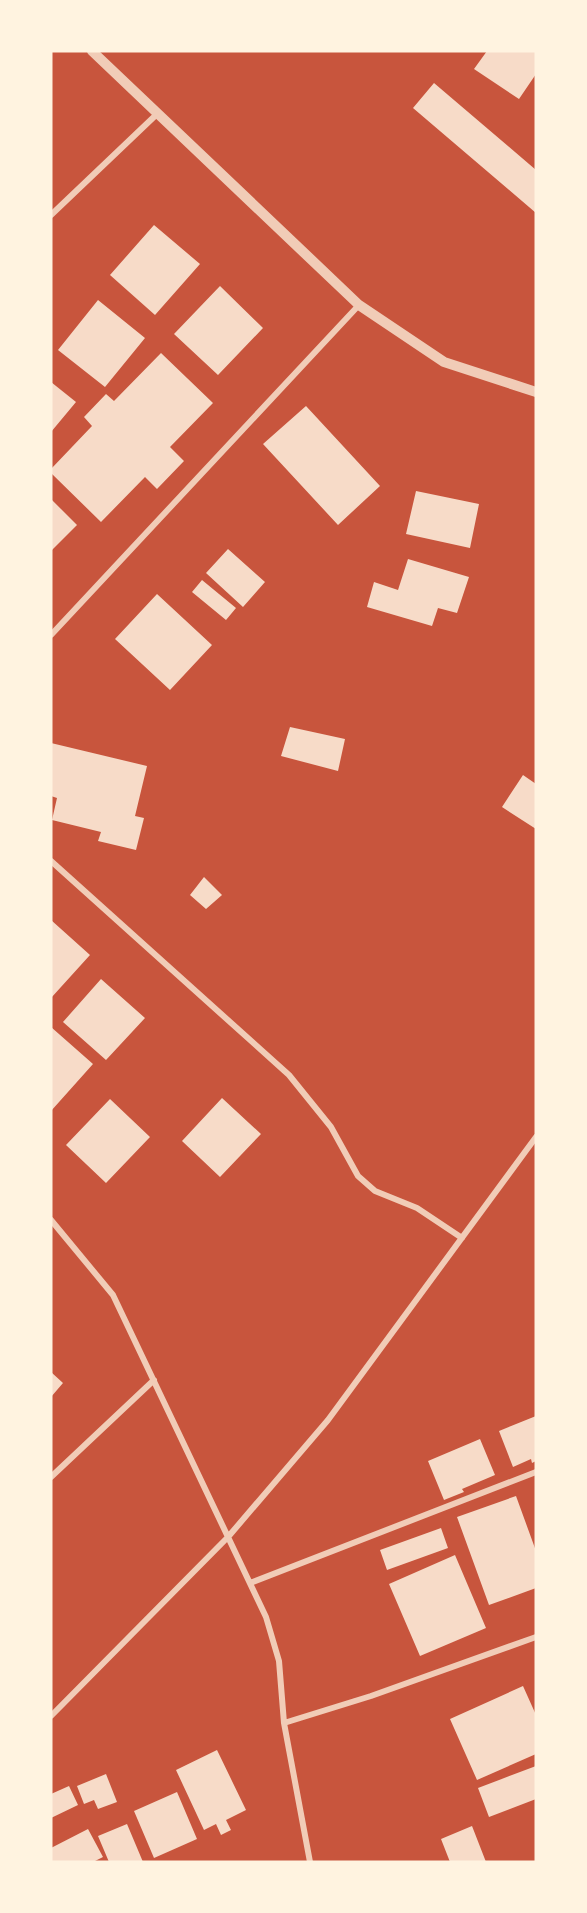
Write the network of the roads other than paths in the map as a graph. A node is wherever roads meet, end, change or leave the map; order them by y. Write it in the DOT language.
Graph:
graph roads {
  1 [pos="92,51"];
  2 [pos="157,114"];
  3 [pos="51,215"];
  4 [pos="359,305"];
  5 [pos="536,392"];
  6 [pos="51,635"];
  7 [pos="51,861"];
  8 [pos="536,1137"];
  9 [pos="51,1220"];
  10 [pos="462,1238"];
  11 [pos="154,1380"];
  12 [pos="536,1472"];
  13 [pos="51,1477"];
  14 [pos="228,1537"];
  15 [pos="250,1582"];
  16 [pos="536,1637"];
  17 [pos="51,1716"];
  18 [pos="284,1723"];
  19 [pos="310,1862"];
  1 -- 2 [label="street"];
  2 -- 3 [label="street"];
  2 -- 4 [label="street"];
  4 -- 5 [label="street"];
  4 -- 6 [label="street"];
  7 -- 10 [label="street"];
  8 -- 10 [label="street"];
  9 -- 11 [label="street"];
  10 -- 14 [label="street"];
  11 -- 13 [label="street"];
  11 -- 14 [label="street"];
  12 -- 15 [label="street"];
  14 -- 15 [label="street"];
  14 -- 17 [label="street"];
  15 -- 18 [label="street"];
  16 -- 18 [label="street"];
  18 -- 19 [label="street"];
}
